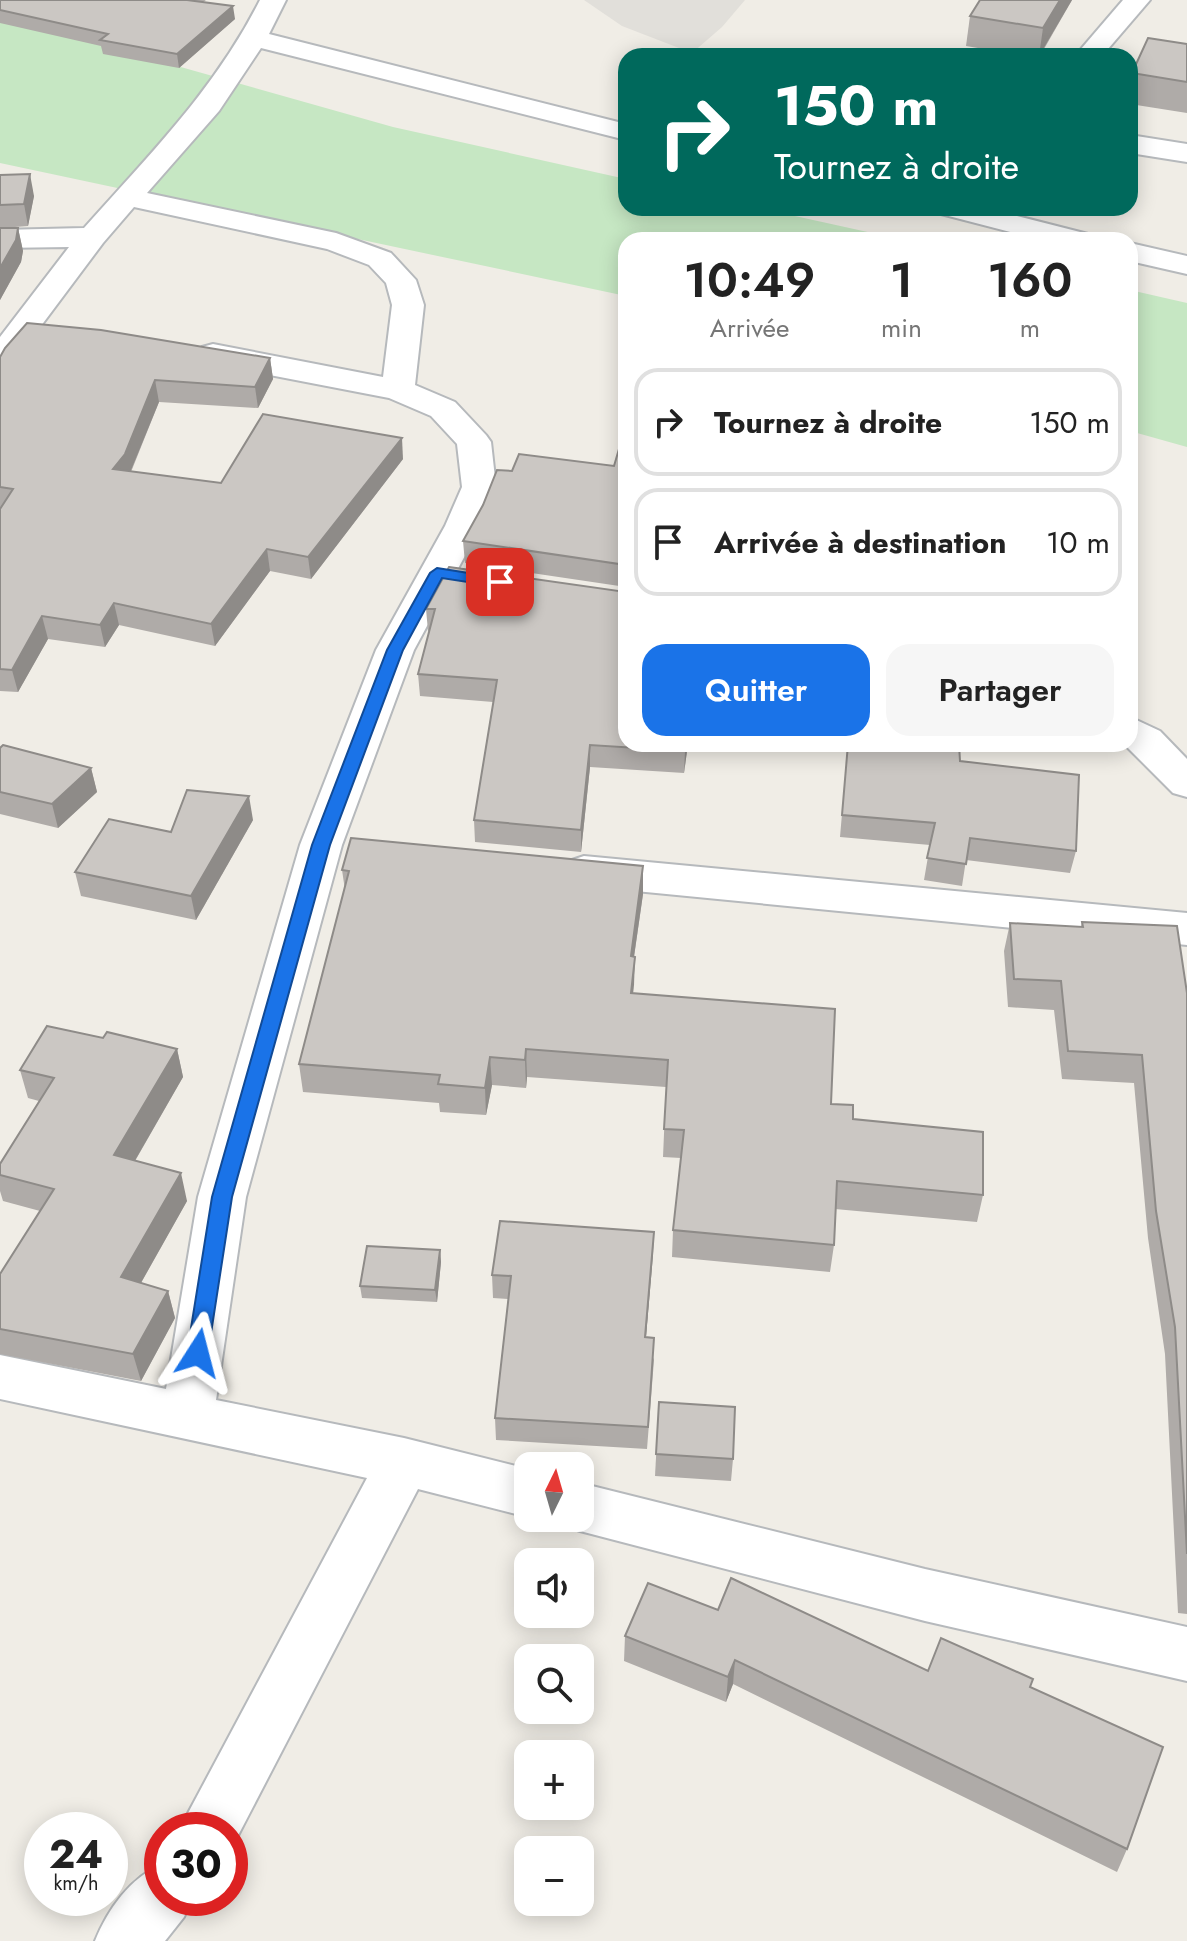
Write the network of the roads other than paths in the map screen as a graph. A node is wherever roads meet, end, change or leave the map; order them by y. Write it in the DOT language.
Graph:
graph roads {
  1 [pos="273,0"];
  2 [pos="1137,0"];
  3 [pos="254,38"];
  4 [pos="1095,48"];
  5 [pos="618,130"];
  6 [pos="1138,145"];
  7 [pos="1187,153"];
  8 [pos="127,197"];
  9 [pos="982,216"];
  10 [pos="1046,232"];
  11 [pos="92,237"];
  12 [pos="0,239"];
  13 [pos="1138,254"];
  14 [pos="1187,265"];
  15 [pos="179,349"];
  16 [pos="0,359"];
  17 [pos="398,390"];
  18 [pos="1138,735"];
  19 [pos="1187,783"];
  20 [pos="542,866"];
  21 [pos="1187,929"];
  22 [pos="0,1377"];
  23 [pos="188,1415"];
  24 [pos="404,1462"];
  25 [pos="514,1490"];
  26 [pos="594,1511"];
  27 [pos="1187,1654"];
  28 [pos="219,1812"];
  29 [pos="146,1916"];
  30 [pos="126,1941"];
  1 -- 3 [label="street"];
  2 -- 4 [label="street"];
  3 -- 5 [label="street"];
  3 -- 8 [label="street"];
  6 -- 7 [label="street"];
  8 -- 11 [label="street"];
  8 -- 17 [label="street"];
  9 -- 10 [label="street"];
  11 -- 12 [label="street"];
  11 -- 16 [label="street"];
  13 -- 14 [label="street"];
  15 -- 17 [label="street"];
  17 -- 23 [label="street"];
  18 -- 19 [label="street"];
  20 -- 21 [label="street"];
  22 -- 23 [label="street"];
  23 -- 24 [label="street"];
  24 -- 25 [label="street"];
  24 -- 28 [label="street"];
  26 -- 27 [label="street"];
  29 -- 30 [label="street"];
}
